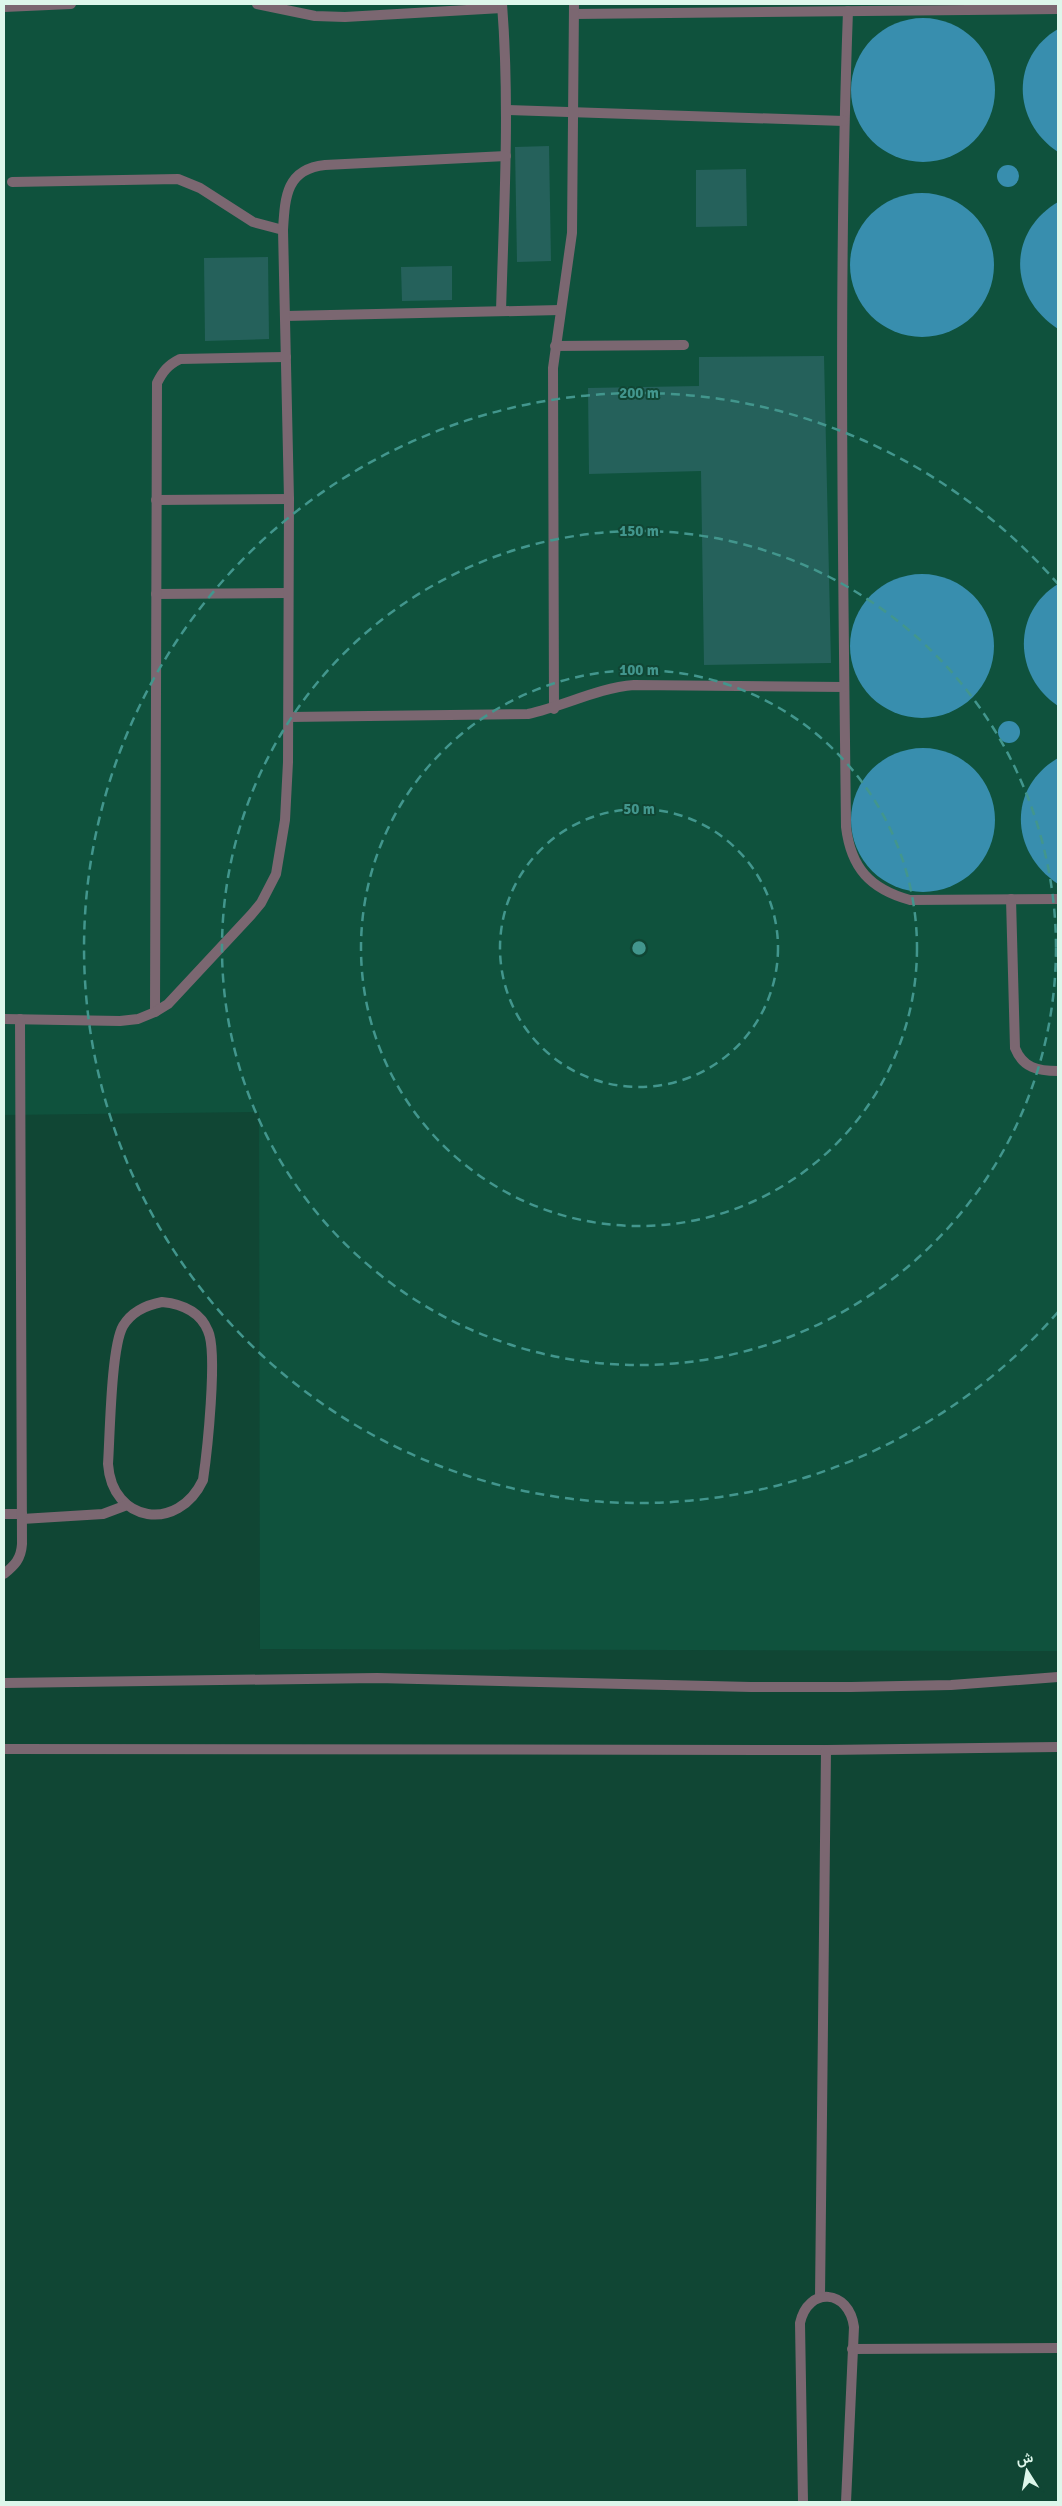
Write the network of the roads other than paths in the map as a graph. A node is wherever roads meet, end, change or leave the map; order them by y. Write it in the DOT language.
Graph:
graph roads {
  1 [pos="71,4"];
  2 [pos="257,4"];
  3 [pos="294,4"];
  4 [pos="502,6"];
  5 [pos="4,8"];
  6 [pos="574,9"];
  7 [pos="1058,9"];
  8 [pos="848,11"];
  9 [pos="315,16"];
  10 [pos="506,110"];
  11 [pos="572,112"];
  12 [pos="844,121"];
  13 [pos="506,156"];
  14 [pos="12,182"];
  15 [pos="283,230"];
  16 [pos="560,310"];
  17 [pos="501,311"];
  18 [pos="286,316"];
  19 [pos="684,345"];
  20 [pos="555,346"];
  21 [pos="286,357"];
  22 [pos="289,499"];
  23 [pos="156,500"];
  24 [pos="288,593"];
  25 [pos="156,594"];
  26 [pos="844,687"];
  27 [pos="554,709"];
  28 [pos="289,718"];
  29 [pos="1058,898"];
  30 [pos="1011,899"];
  31 [pos="155,1012"];
  32 [pos="4,1019"];
  33 [pos="20,1019"];
  34 [pos="1058,1071"];
  35 [pos="127,1505"];
  36 [pos="4,1514"];
  37 [pos="22,1516"];
  38 [pos="4,1574"];
  39 [pos="1058,1677"];
  40 [pos="4,1683"];
  41 [pos="1058,1747"];
  42 [pos="4,1749"];
  43 [pos="826,1750"];
  44 [pos="820,2297"];
  45 [pos="1058,2348"];
  46 [pos="852,2349"];
  47 [pos="803,2502"];
  48 [pos="846,2502"];
  1 -- 5 [label="lane"];
  2 -- 9 [label="lane"];
  3 -- 9 [label="lane"];
  4 -- 9 [label="lane"];
  4 -- 10 [label="lane"];
  6 -- 8 [label="lane"];
  6 -- 11 [label="lane"];
  7 -- 8 [label="lane"];
  8 -- 12 [label="lane"];
  10 -- 11 [label="lane"];
  10 -- 13 [label="lane"];
  11 -- 12 [label="lane"];
  11 -- 16 [label="lane"];
  12 -- 26 [label="lane"];
  13 -- 15 [label="lane"];
  13 -- 17 [label="lane"];
  14 -- 15 [label="lane"];
  15 -- 18 [label="lane"];
  16 -- 17 [label="lane"];
  16 -- 20 [label="lane"];
  17 -- 18 [label="lane"];
  18 -- 21 [label="lane"];
  19 -- 20 [label="lane"];
  20 -- 27 [label="lane"];
  21 -- 22 [label="lane"];
  21 -- 23 [label="lane"];
  22 -- 23 [label="lane"];
  22 -- 24 [label="lane"];
  23 -- 25 [label="lane"];
  24 -- 25 [label="lane"];
  24 -- 28 [label="lane"];
  25 -- 31 [label="lane"];
  26 -- 27 [label="lane"];
  26 -- 30 [label="lane"];
  27 -- 28 [label="lane"];
  28 -- 31 [label="lane"];
  29 -- 30 [label="lane"];
  30 -- 34 [label="lane"];
  31 -- 33 [label="lane"];
  32 -- 33 [label="lane"];
  33 -- 37 [label="lane"];
  35 -- 35 [label="lane"];
  35 -- 37 [label="lane"];
  36 -- 37 [label="lane"];
  37 -- 38 [label="lane"];
  39 -- 40 [label="lane"];
  41 -- 43 [label="lane"];
  42 -- 43 [label="lane"];
  43 -- 44 [label="lane"];
  44 -- 46 [label="lane"];
  44 -- 47 [label="lane"];
  45 -- 46 [label="lane"];
  46 -- 48 [label="lane"];
}
